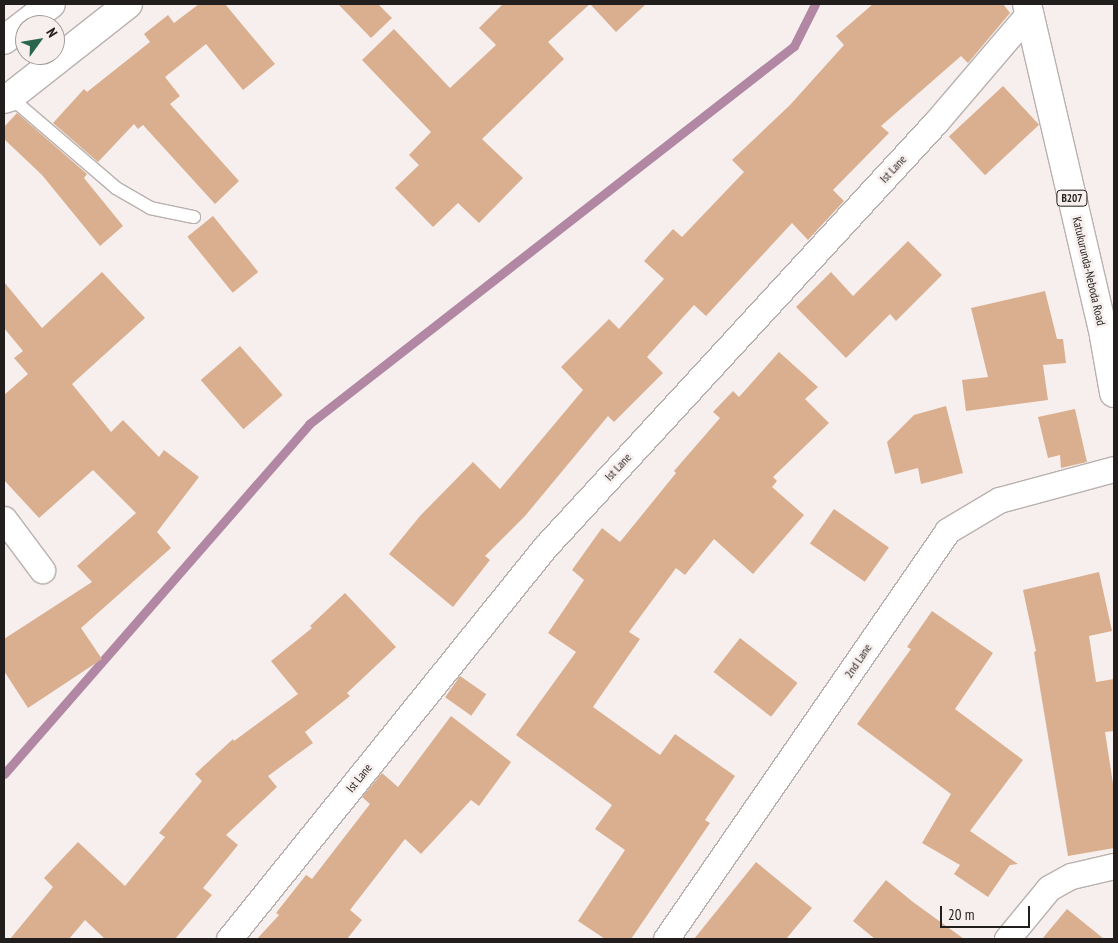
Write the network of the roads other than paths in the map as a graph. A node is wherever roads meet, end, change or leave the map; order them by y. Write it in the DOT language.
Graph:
graph roads {
  1 [pos="51,4"];
  2 [pos="128,4"];
  3 [pos="1028,8"];
  4 [pos="4,40"];
  5 [pos="7,98"];
  6 [pos="194,217"];
  7 [pos="1109,333"];
  8 [pos="1114,393"];
  9 [pos="1114,469"];
  10 [pos="4,519"];
  11 [pos="42,570"];
  12 [pos="1114,866"];
  13 [pos="229,939"];
  14 [pos="666,939"];
  15 [pos="1007,939"];
  1 -- 4 [label="main road"];
  2 -- 5 [label="main road"];
  3 -- 7 [label="main road, Katukurunda-Neboda Road / B207"];
  3 -- 13 [label="street, Ist Lane"];
  5 -- 6 [label="lane"];
  7 -- 8 [label="main road, Katukurunda-Neboda Road / B207"];
  9 -- 14 [label="street, 2nd Lane"];
  10 -- 11 [label="street"];
  12 -- 15 [label="street"];
}
